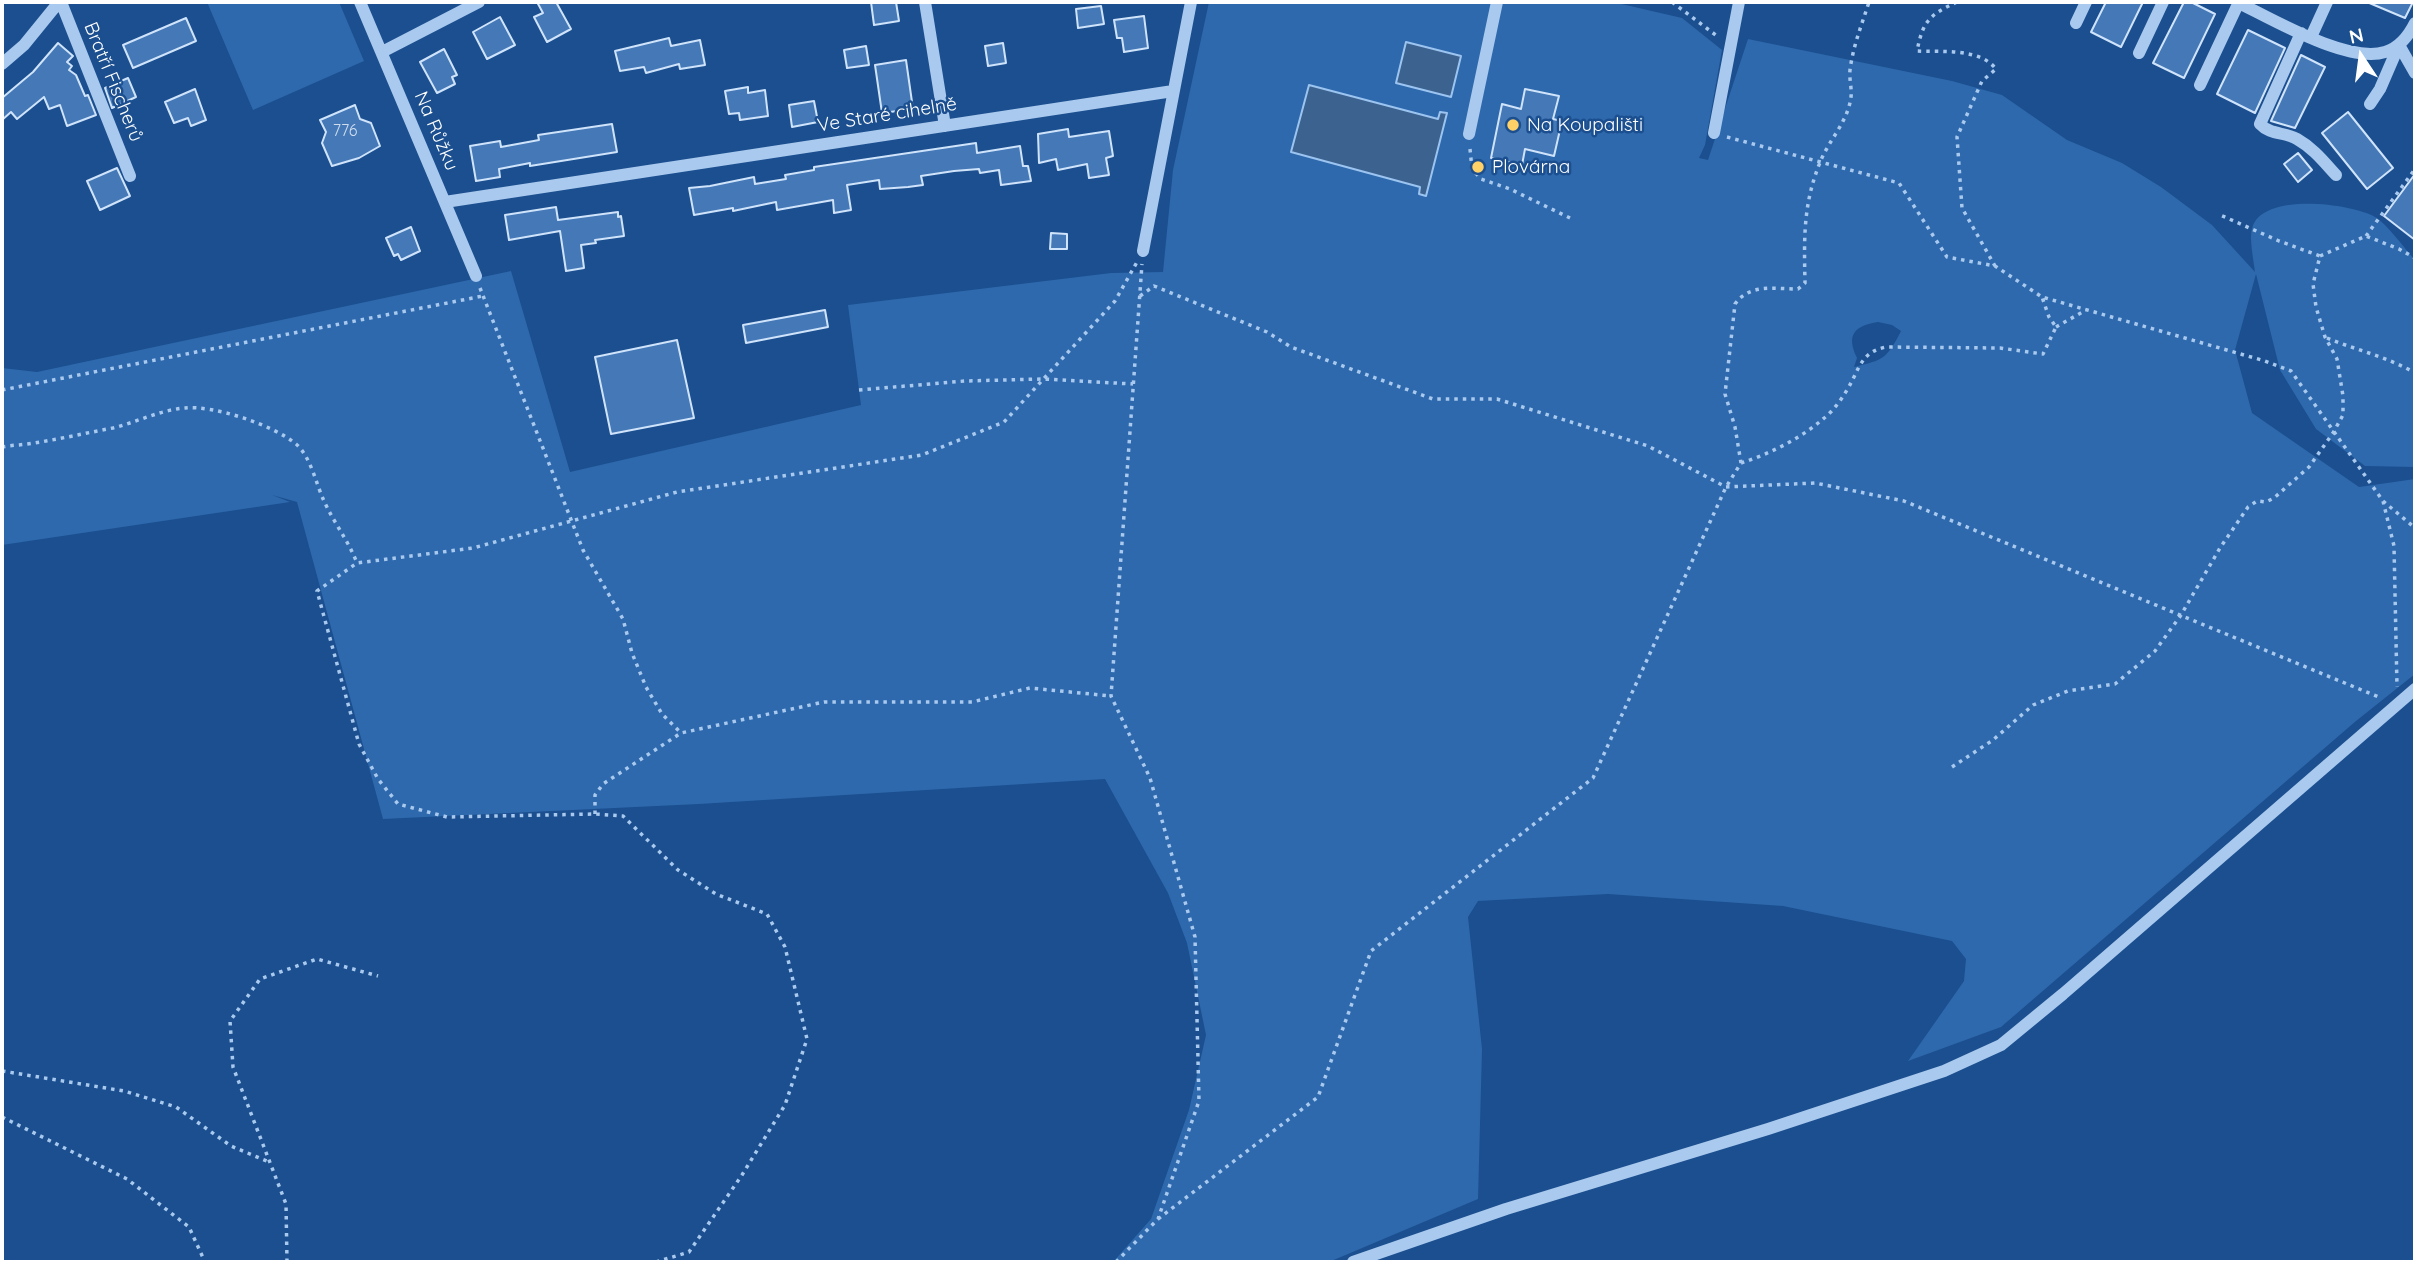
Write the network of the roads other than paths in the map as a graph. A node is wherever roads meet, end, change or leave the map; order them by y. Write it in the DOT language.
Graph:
graph roads {
  1 [pos="60,2"];
  2 [pos="360,2"];
  3 [pos="479,2"];
  4 [pos="925,2"];
  5 [pos="1191,2"];
  6 [pos="1497,2"];
  7 [pos="1739,2"];
  8 [pos="2086,2"];
  9 [pos="2163,2"];
  10 [pos="2238,2"];
  11 [pos="2327,2"];
  12 [pos="2076,23"];
  13 [pos="2415,23"];
  14 [pos="2306,35"];
  15 [pos="2399,46"];
  16 [pos="382,52"];
  17 [pos="2138,53"];
  18 [pos="2,64"];
  19 [pos="2415,72"];
  20 [pos="2200,85"];
  21 [pos="1173,91"];
  22 [pos="2370,104"];
  23 [pos="945,126"];
  24 [pos="1714,133"];
  25 [pos="1469,134"];
  26 [pos="2336,175"];
  27 [pos="130,176"];
  28 [pos="445,202"];
  29 [pos="1143,251"];
  30 [pos="476,276"];
  31 [pos="2415,690"];
  32 [pos="1353,1262"];
  1 -- 18 [label="street"];
  1 -- 27 [label="street, Bratří Fischerů"];
  2 -- 16 [label="street, Na Růžku"];
  3 -- 16 [label="street"];
  4 -- 23 [label="street"];
  5 -- 21 [label="street"];
  6 -- 25 [label="street"];
  7 -- 24 [label="street"];
  8 -- 12 [label="street"];
  9 -- 17 [label="street"];
  10 -- 14 [label="street"];
  10 -- 20 [label="street"];
  11 -- 14 [label="street"];
  13 -- 15 [label="street"];
  14 -- 15 [label="street"];
  14 -- 26 [label="street"];
  15 -- 19 [label="street"];
  15 -- 22 [label="street"];
  16 -- 28 [label="street, Na Růžku"];
  21 -- 23 [label="street, Ve Staré cihelně"];
  21 -- 29 [label="street"];
  23 -- 28 [label="street, Ve Staré cihelně"];
  28 -- 30 [label="street, Na Růžku"];
  31 -- 32 [label="street"];
}
